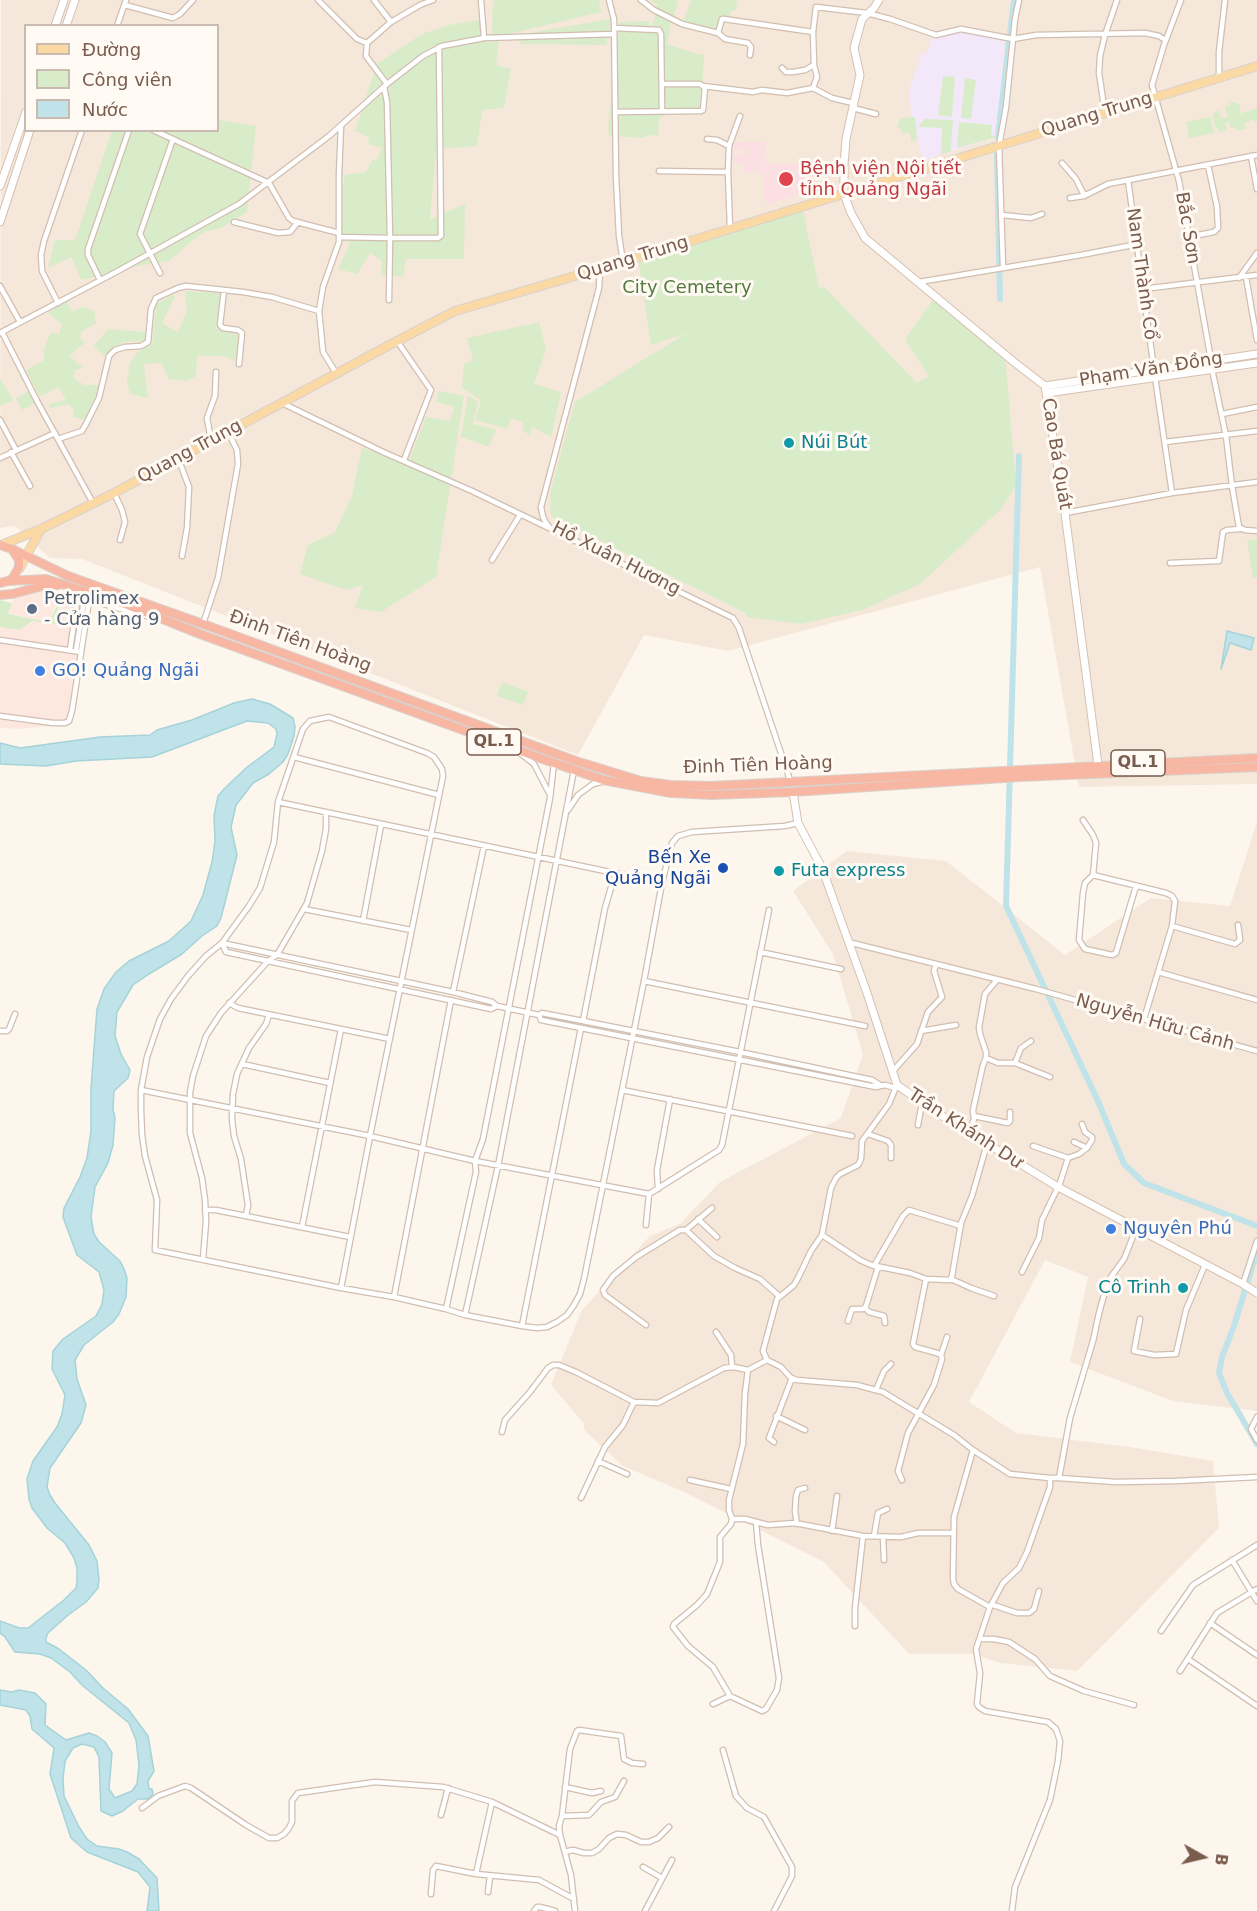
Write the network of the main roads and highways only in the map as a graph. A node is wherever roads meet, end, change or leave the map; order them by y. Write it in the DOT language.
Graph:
graph roads {
  1 [pos="1257,66"];
  2 [pos="41,529"];
  3 [pos="0,544"];
  4 [pos="12,549"];
  5 [pos="26,556"];
  6 [pos="17,573"];
  7 [pos="4,582"];
  8 [pos="68,586"];
  9 [pos="0,596"];
  10 [pos="1257,758"];
  11 [pos="1257,767"];
  12 [pos="1019,774"];
  13 [pos="792,788"];
  1 -- 2 [label="main road, Quang Trung"];
  2 -- 3 [label="main road, Quang Trung"];
  2 -- 5 [label="main road"];
  3 -- 4 [label="highway, QL.1"];
  4 -- 5 [label="highway, Đinh Tiên Hoàng / QL.1"];
  4 -- 6 [label="highway"];
  5 -- 6 [label="main road"];
  5 -- 13 [label="highway, Đinh Tiên Hoàng / QL.1"];
  6 -- 7 [label="highway, QL.1"];
  7 -- 8 [label="highway, Đinh Tiên Hoàng / QL.1"];
  8 -- 9 [label="highway"];
  8 -- 13 [label="highway, Đinh Tiên Hoàng / QL.1"];
  10 -- 12 [label="highway, Đinh Tiên Hoàng / QL.1"];
  11 -- 12 [label="highway, Đinh Tiên Hoàng / QL.1"];
  12 -- 13 [label="highway, Đinh Tiên Hoàng / QL.1"];
}
